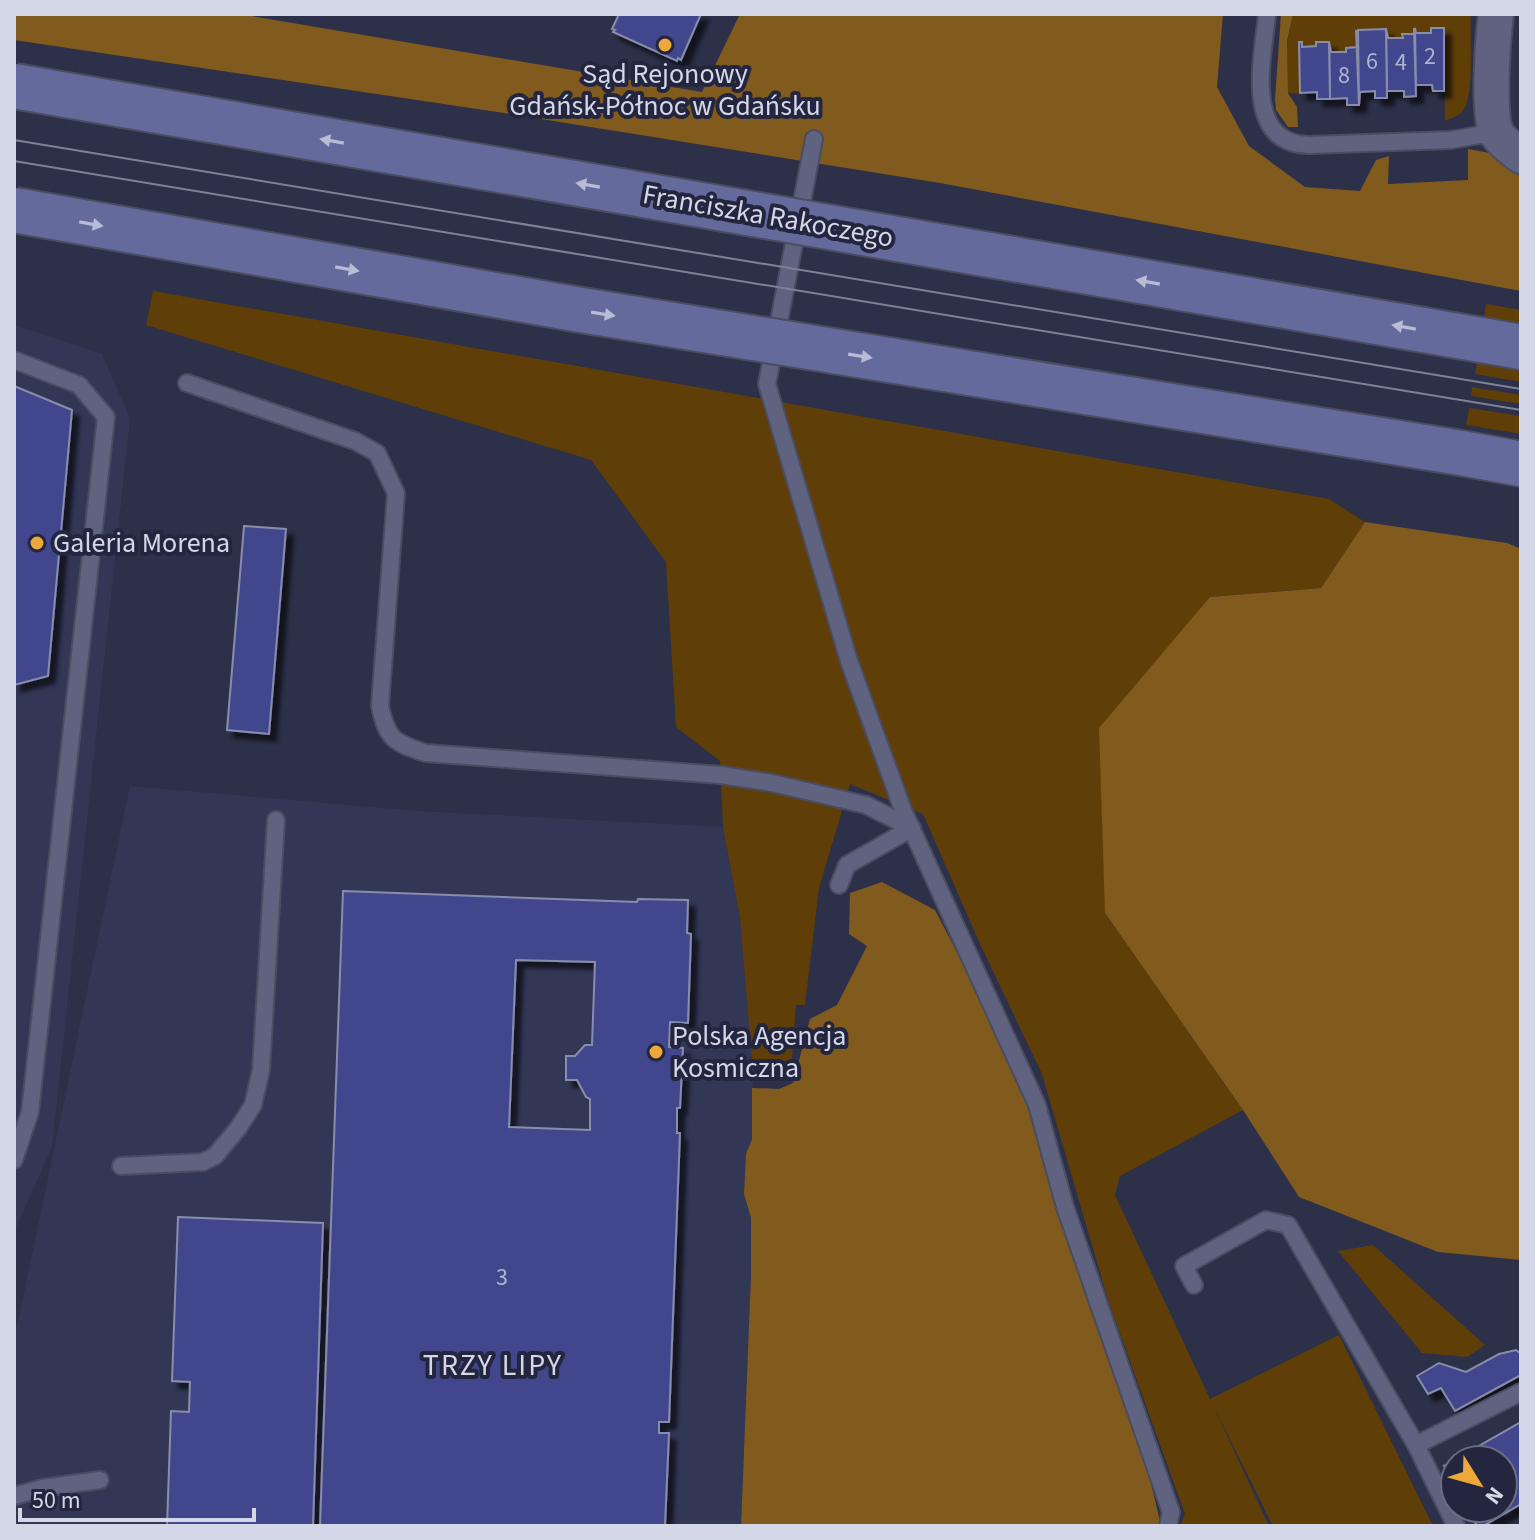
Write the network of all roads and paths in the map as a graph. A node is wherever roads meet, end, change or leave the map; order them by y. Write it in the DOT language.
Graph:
graph roads {
  1 [pos="1267,14"];
  2 [pos="1496,14"];
  3 [pos="14,86"];
  4 [pos="1496,132"];
  5 [pos="814,139"];
  6 [pos="1521,156"];
  7 [pos="14,210"];
  8 [pos="1501,344"];
  9 [pos="14,360"];
  10 [pos="187,383"];
  11 [pos="1521,464"];
  12 [pos="276,820"];
  13 [pos="912,828"];
  14 [pos="839,885"];
  15 [pos="14,1160"];
  16 [pos="121,1166"];
  17 [pos="1194,1285"];
  18 [pos="1521,1392"];
  19 [pos="1416,1445"];
  20 [pos="100,1480"];
  21 [pos="14,1496"];
  22 [pos="1168,1526"];
  23 [pos="1456,1526"];
  1 -- 4 [label="lane"];
  2 -- 4 [label="street"];
  8 -- 3 [label="main road, Franciszka Rakoczego, one-way, bridge"];
  4 -- 6 [label="street"];
  5 -- 13 [label="lane"];
  7 -- 11 [label="main road, one-way, bridge"];
  9 -- 15 [label="lane"];
  10 -- 13 [label="lane"];
  12 -- 16 [label="lane"];
  13 -- 14 [label="lane"];
  13 -- 22 [label="lane"];
  17 -- 19 [label="lane"];
  18 -- 19 [label="lane"];
  19 -- 23 [label="lane"];
  20 -- 21 [label="lane"];
}
